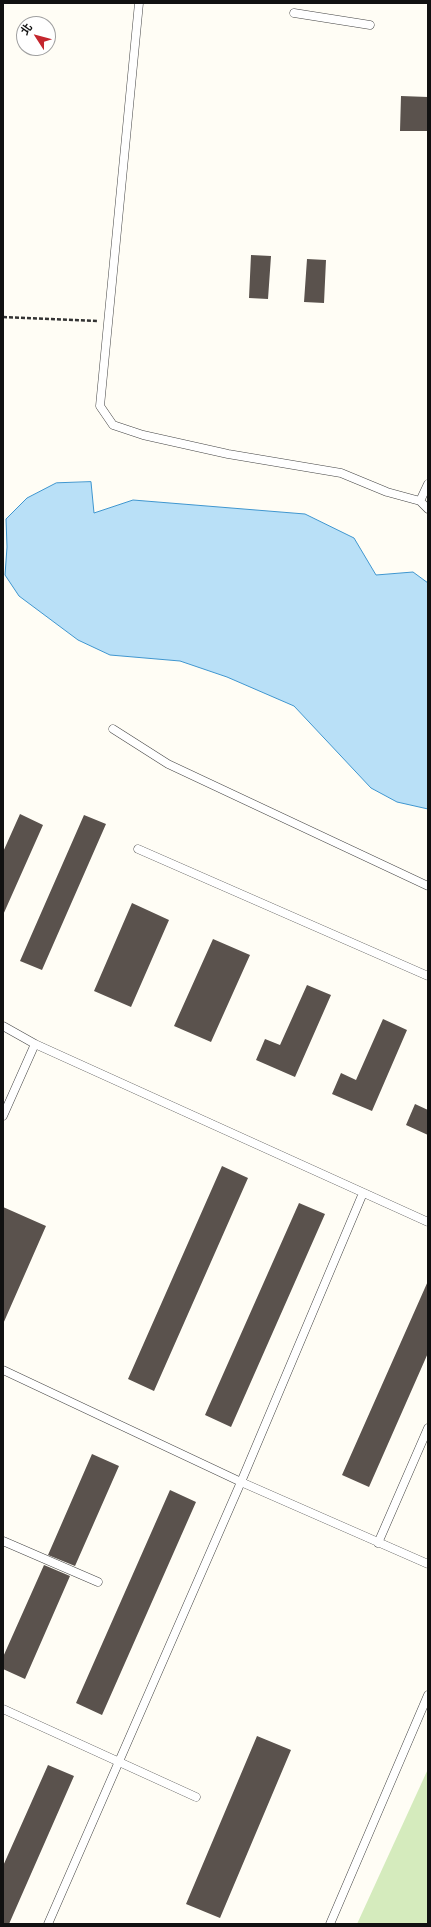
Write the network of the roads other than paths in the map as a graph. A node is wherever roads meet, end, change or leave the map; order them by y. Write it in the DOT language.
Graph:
graph roads {
  1 [pos="139,3"];
  2 [pos="294,13"];
  3 [pos="370,25"];
  4 [pos="428,484"];
  5 [pos="420,501"];
  6 [pos="428,509"];
  7 [pos="113,729"];
  8 [pos="138,849"];
  9 [pos="428,886"];
  10 [pos="428,976"];
  11 [pos="3,1026"];
  12 [pos="35,1044"];
  13 [pos="3,1116"];
  14 [pos="363,1193"];
  15 [pos="428,1222"];
  16 [pos="3,1370"];
  17 [pos="428,1428"];
  18 [pos="241,1482"];
  19 [pos="3,1541"];
  20 [pos="378,1543"];
  21 [pos="428,1564"];
  22 [pos="98,1582"];
  23 [pos="428,1695"];
  24 [pos="3,1709"];
  25 [pos="118,1762"];
  26 [pos="196,1797"];
  27 [pos="48,1924"];
  28 [pos="330,1924"];
  1 -- 5 [label="lane"];
  2 -- 3 [label="lane"];
  4 -- 5 [label="lane"];
  5 -- 6 [label="lane"];
  7 -- 9 [label="lane"];
  8 -- 10 [label="lane"];
  11 -- 12 [label="lane"];
  12 -- 13 [label="lane"];
  12 -- 14 [label="lane"];
  14 -- 15 [label="lane"];
  14 -- 18 [label="lane"];
  16 -- 18 [label="lane"];
  17 -- 20 [label="lane"];
  18 -- 20 [label="lane"];
  18 -- 25 [label="lane"];
  19 -- 22 [label="lane"];
  20 -- 21 [label="lane"];
  23 -- 28 [label="lane"];
  24 -- 25 [label="lane"];
  25 -- 26 [label="lane"];
  25 -- 27 [label="lane"];
}
